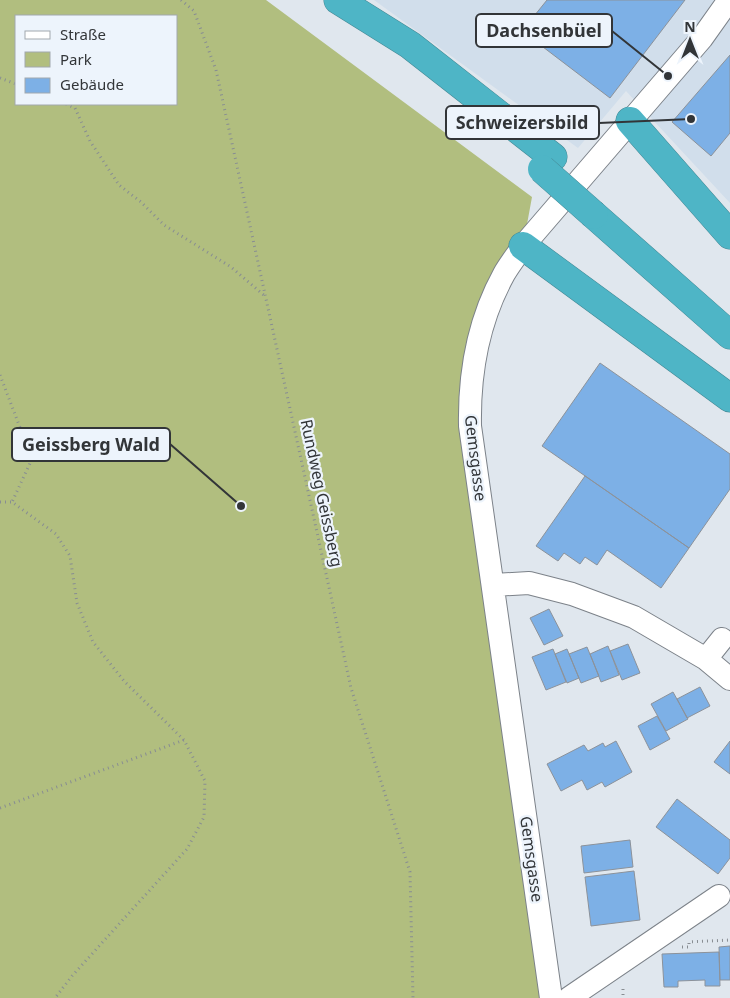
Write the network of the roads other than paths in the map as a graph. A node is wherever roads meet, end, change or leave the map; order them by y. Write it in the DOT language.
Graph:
graph roads {
  1 [pos="728,0"];
  2 [pos="341,2"];
  3 [pos="630,121"];
  4 [pos="600,208"];
  5 [pos="730,235"];
  6 [pos="523,246"];
  7 [pos="730,313"];
  8 [pos="730,336"];
  9 [pos="730,398"];
  10 [pos="494,585"];
  11 [pos="722,639"];
  12 [pos="706,659"];
  13 [pos="730,679"];
  14 [pos="719,896"];
  15 [pos="551,998"];
  16 [pos="569,998"];
  1 -- 3 [label="street, Gemsgasse"];
  2 -- 4 [label="highway"];
  3 -- 5 [label="highway"];
  3 -- 6 [label="street, Gemsgasse"];
  4 -- 7 [label="highway"];
  4 -- 8 [label="highway"];
  6 -- 9 [label="highway"];
  6 -- 10 [label="street, Gemsgasse"];
  10 -- 12 [label="street"];
  10 -- 15 [label="street, Gemsgasse"];
  11 -- 12 [label="street"];
  12 -- 13 [label="street"];
  14 -- 16 [label="street"];
}
